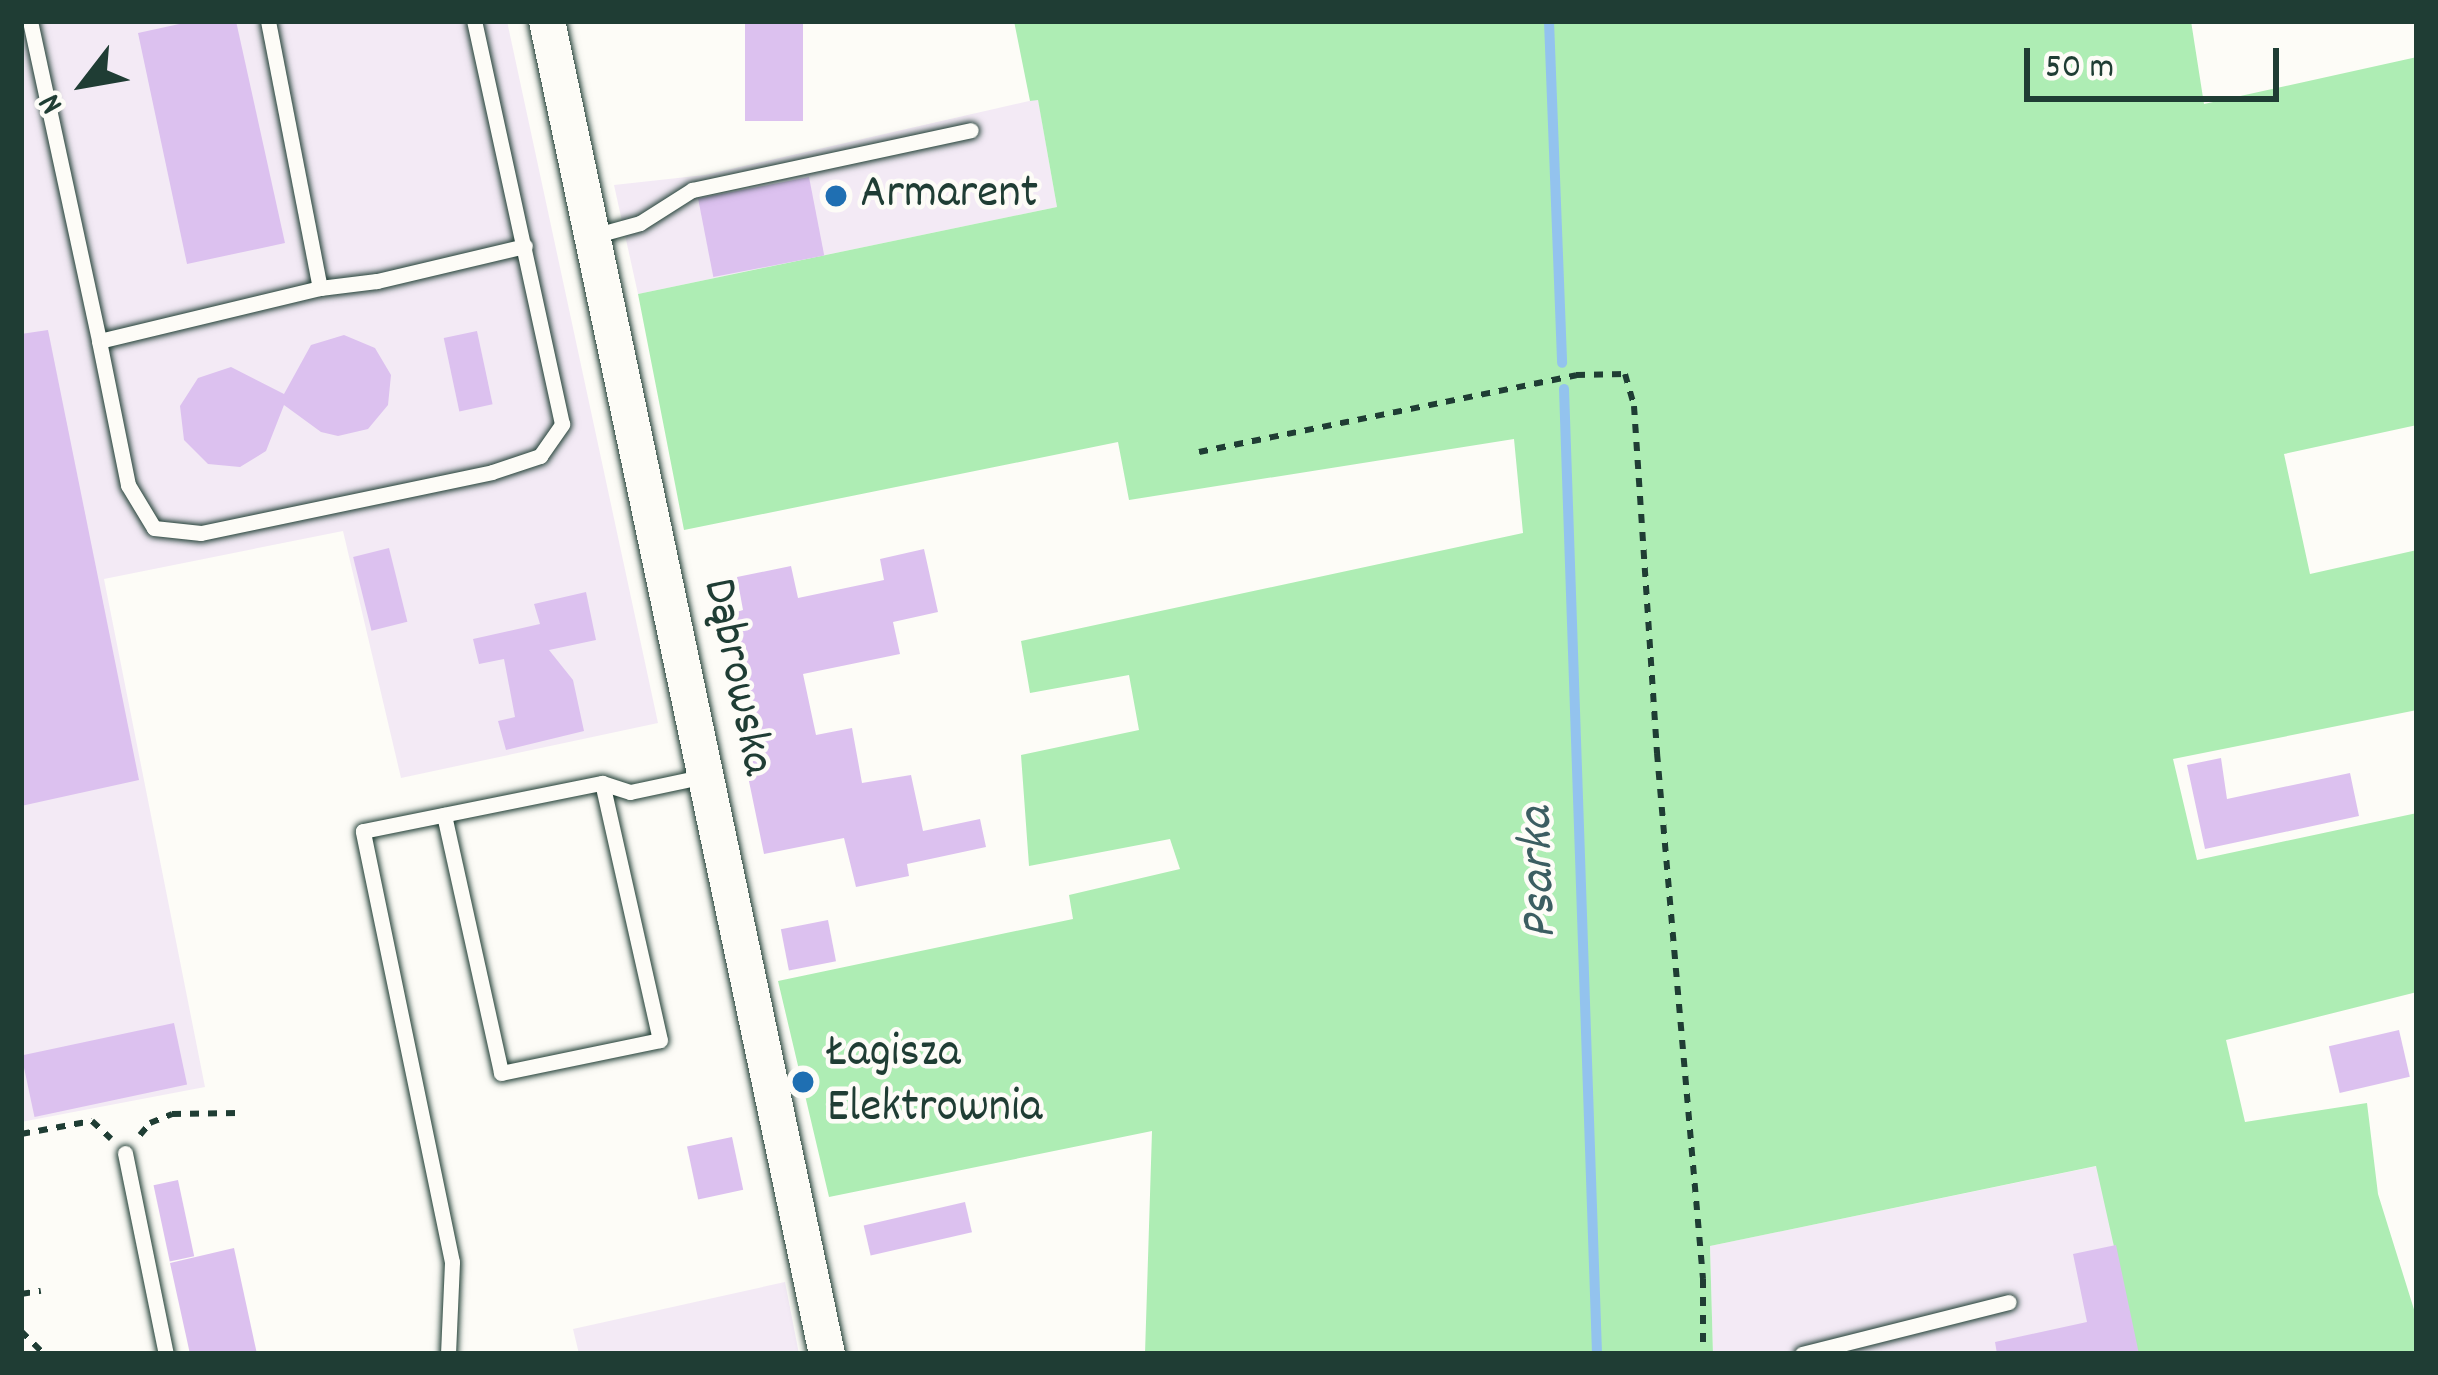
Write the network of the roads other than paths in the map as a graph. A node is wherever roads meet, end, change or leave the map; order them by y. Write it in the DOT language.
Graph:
graph roads {
  1 [pos="30,21"];
  2 [pos="268,21"];
  3 [pos="475,21"];
  4 [pos="548,21"];
  5 [pos="971,130"];
  6 [pos="593,236"];
  7 [pos="525,246"];
  8 [pos="320,288"];
  9 [pos="99,341"];
  10 [pos="708,775"];
  11 [pos="602,783"];
  12 [pos="444,815"];
  13 [pos="125,1153"];
  14 [pos="2009,1302"];
  15 [pos="166,1354"];
  16 [pos="448,1354"];
  17 [pos="827,1354"];
  18 [pos="1802,1354"];
  1 -- 9 [label="lane"];
  2 -- 8 [label="lane"];
  3 -- 7 [label="lane"];
  4 -- 6 [label="street, Dąbrowska"];
  5 -- 6 [label="lane"];
  6 -- 10 [label="street, Dąbrowska"];
  7 -- 8 [label="lane"];
  7 -- 9 [label="lane"];
  8 -- 9 [label="lane"];
  10 -- 11 [label="lane"];
  10 -- 17 [label="street, Dąbrowska"];
  11 -- 12 [label="lane"];
  11 -- 12 [label="lane"];
  12 -- 16 [label="lane"];
  13 -- 15 [label="lane"];
  14 -- 18 [label="lane"];
}
